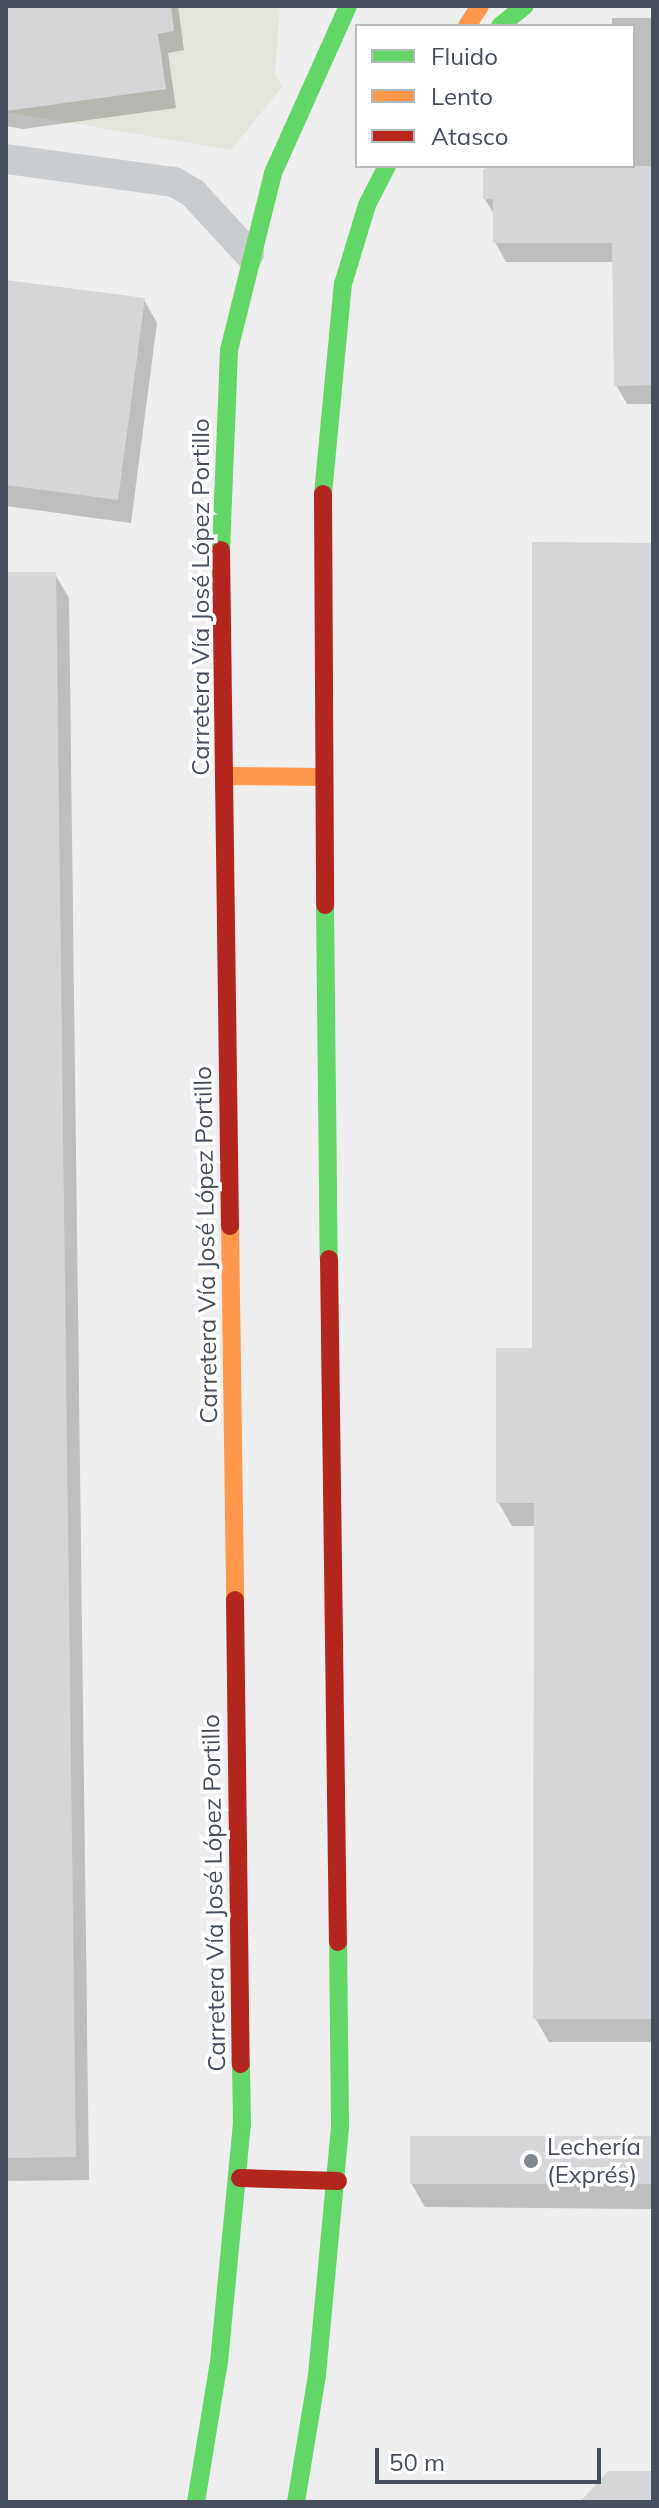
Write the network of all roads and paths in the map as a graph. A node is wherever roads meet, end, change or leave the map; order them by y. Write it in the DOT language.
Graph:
graph roads {
  1 [pos="480,6"];
  2 [pos="525,6"];
  3 [pos="345,8"];
  4 [pos="468,24"];
  5 [pos="502,24"];
  6 [pos="6,159"];
  7 [pos="386,168"];
  8 [pos="249,254"];
  9 [pos="224,776"];
  10 [pos="323,777"];
  11 [pos="240,2178"];
  12 [pos="338,2181"];
  13 [pos="196,2502"];
  14 [pos="296,2502"];
  1 -- 4 [label="main road"];
  2 -- 5 [label="main road"];
  3 -- 8 [label="main road, Carretera Vía José López Portillo"];
  6 -- 8 [label="street"];
  7 -- 10 [label="main road"];
  8 -- 9 [label="main road, Carretera Vía José López Portillo"];
  9 -- 10 [label="main road"];
  9 -- 11 [label="main road, Carretera Vía José López Portillo"];
  10 -- 12 [label="main road"];
  11 -- 12 [label="main road"];
  11 -- 13 [label="main road, Carretera Vía José López Portillo"];
  12 -- 14 [label="main road"];
}
